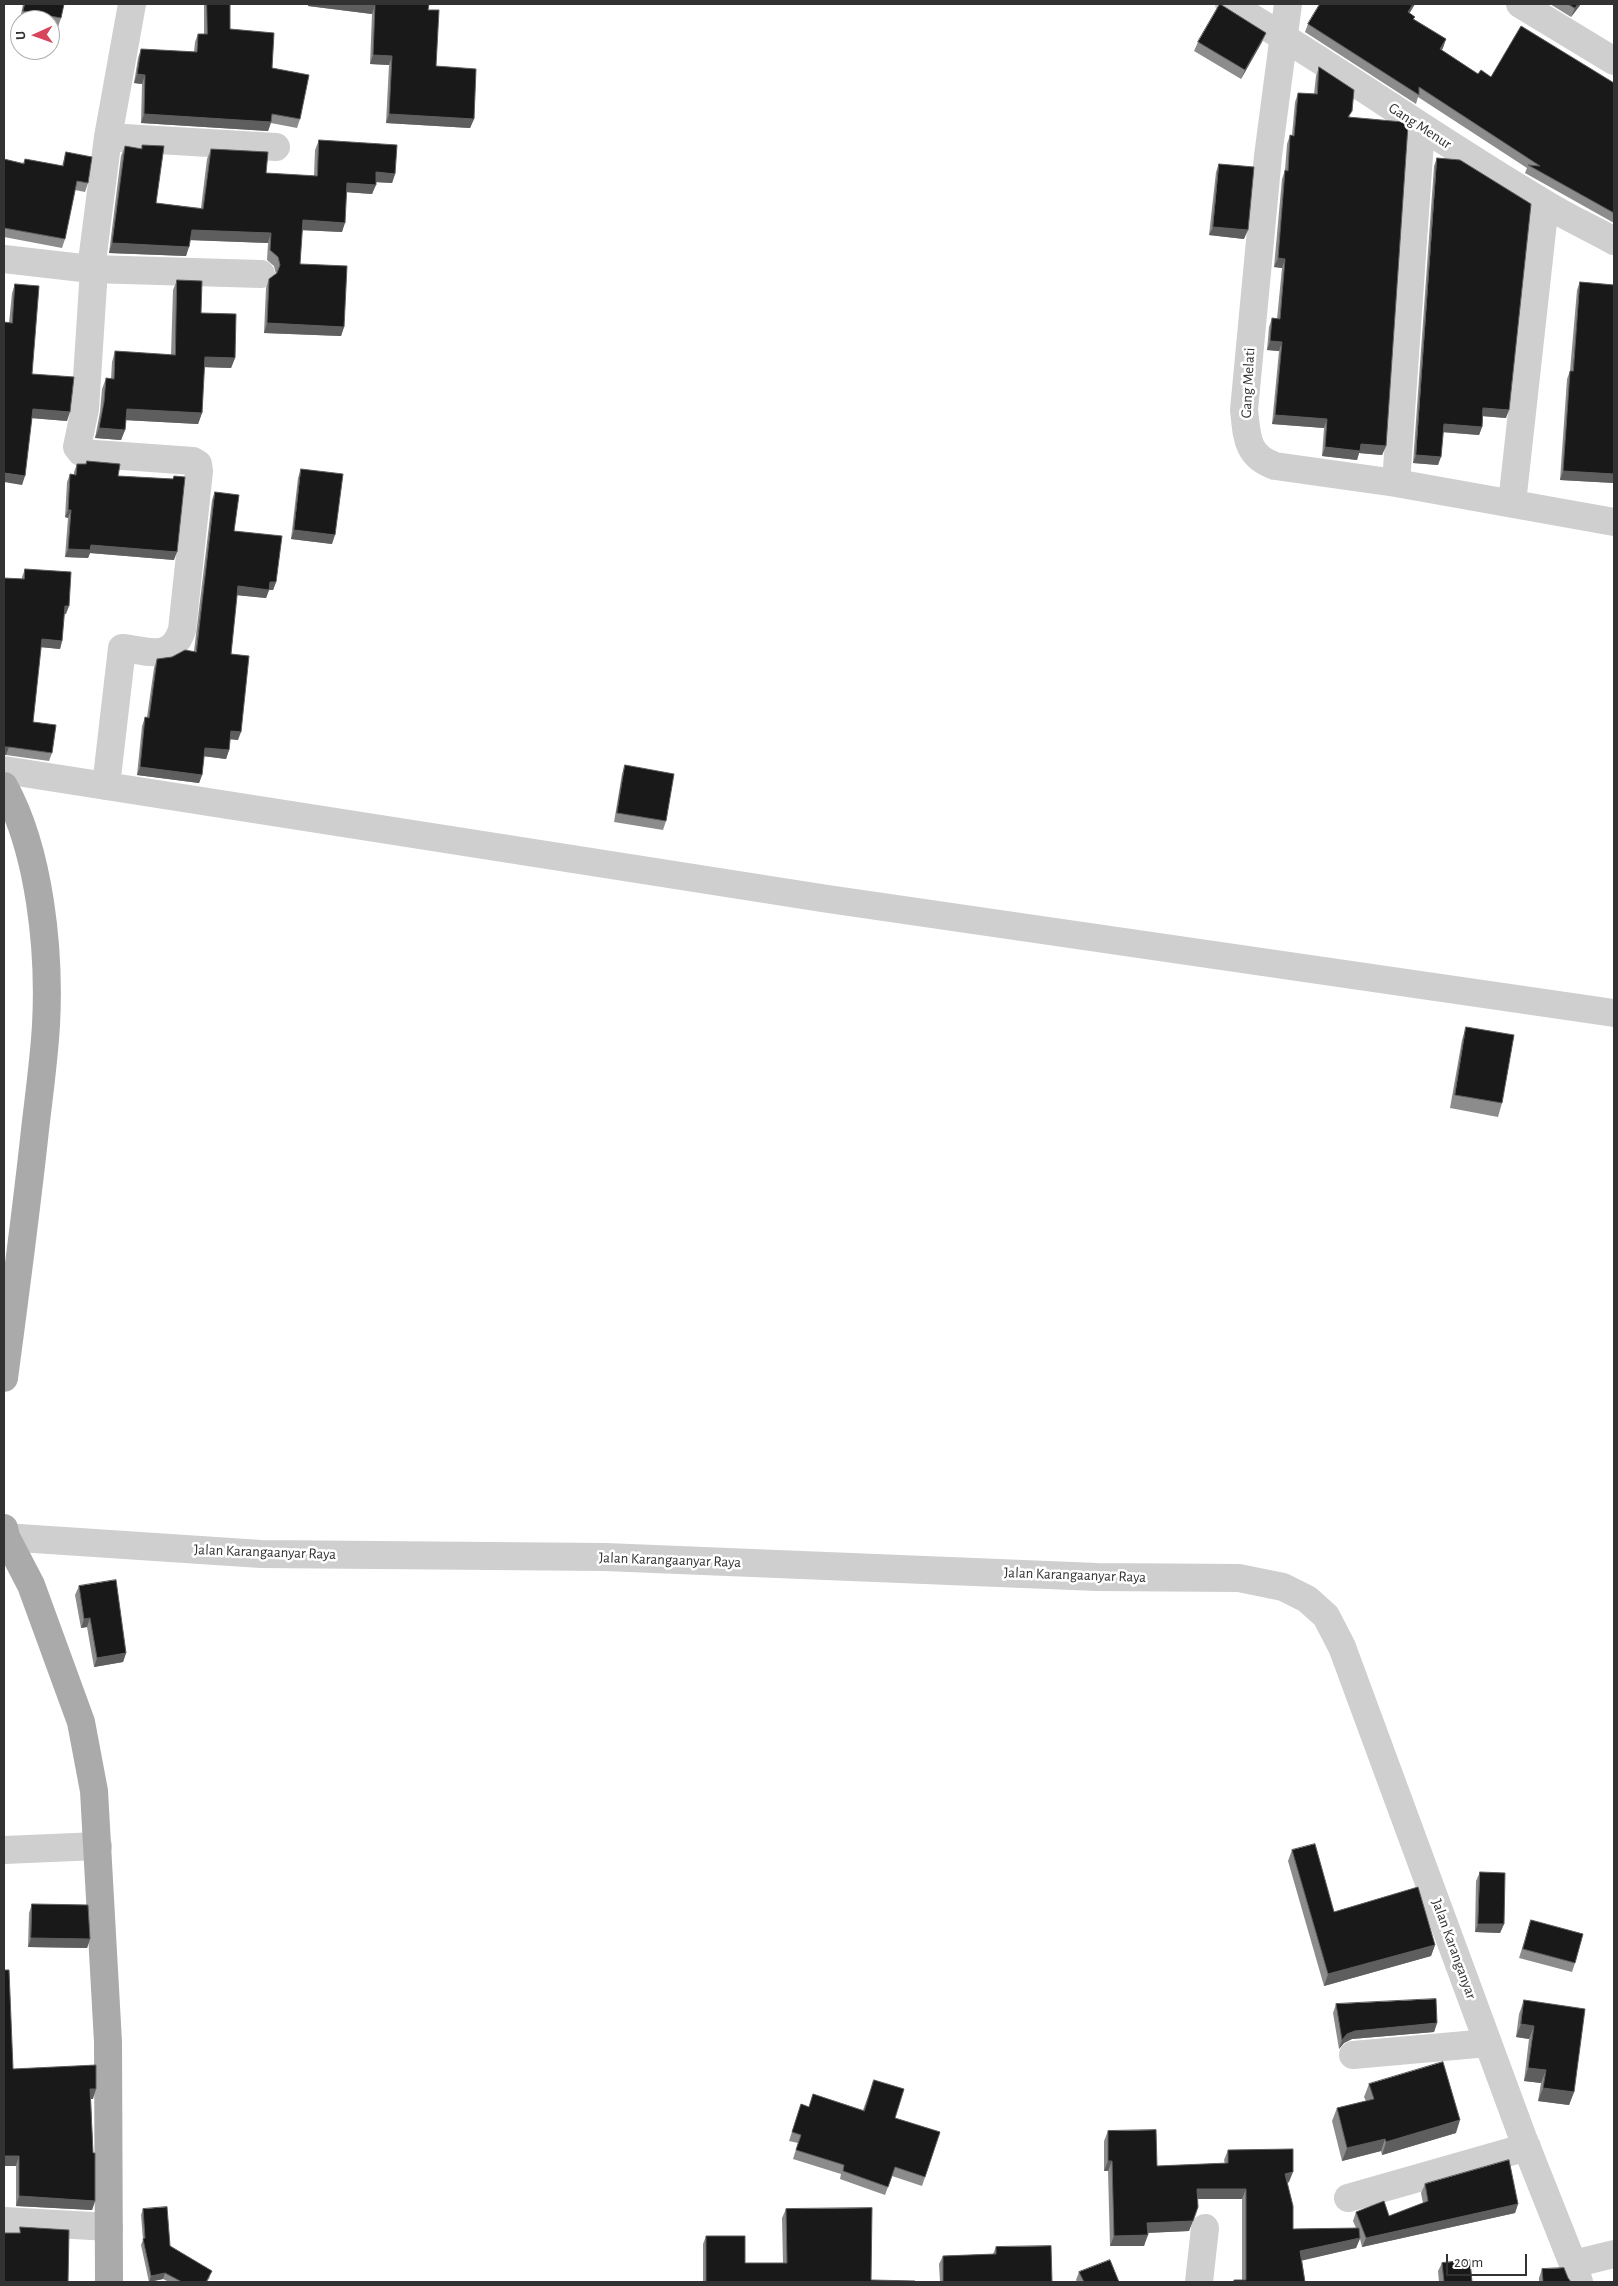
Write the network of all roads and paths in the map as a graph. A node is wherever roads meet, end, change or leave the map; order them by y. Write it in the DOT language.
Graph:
graph roads {
  1 [pos="132,4"];
  2 [pos="1229,4"];
  3 [pos="1288,4"];
  4 [pos="1520,4"];
  5 [pos="1285,37"];
  6 [pos="1614,61"];
  7 [pos="1421,127"];
  8 [pos="108,137"];
  9 [pos="276,148"];
  10 [pos="1545,204"];
  11 [pos="1614,241"];
  12 [pos="4,259"];
  13 [pos="92,269"];
  14 [pos="262,274"];
  15 [pos="1396,483"];
  16 [pos="1512,503"];
  17 [pos="1614,522"];
  18 [pos="4,770"];
  19 [pos="4,786"];
  20 [pos="106,786"];
  21 [pos="1614,1013"];
  22 [pos="4,1378"];
  23 [pos="5,1534"];
  24 [pos="1326,1616"];
  25 [pos="98,1846"];
  26 [pos="4,1850"];
  27 [pos="1488,2043"];
  28 [pos="1353,2054"];
  29 [pos="1527,2147"];
  30 [pos="1348,2198"];
  31 [pos="4,2221"];
  32 [pos="109,2227"];
  33 [pos="1205,2228"];
  34 [pos="1614,2254"];
  35 [pos="1576,2273"];
  36 [pos="109,2282"];
  37 [pos="1199,2282"];
  1 -- 8 [label="street"];
  2 -- 5 [label="street, Gang Menur"];
  3 -- 5 [label="street, Gang Melati"];
  4 -- 6 [label="street"];
  5 -- 7 [label="street, Gang Menur"];
  5 -- 15 [label="street, Gang Melati"];
  7 -- 10 [label="street, Gang Menur"];
  7 -- 15 [label="street"];
  8 -- 9 [label="street"];
  8 -- 13 [label="street"];
  10 -- 11 [label="street, Gang Menur"];
  10 -- 16 [label="street"];
  12 -- 13 [label="street"];
  13 -- 14 [label="street"];
  13 -- 20 [label="street"];
  15 -- 16 [label="street, Gang Melati"];
  16 -- 17 [label="street, Gang Melati"];
  18 -- 20 [label="street"];
  19 -- 22 [label="main road"];
  20 -- 21 [label="street"];
  23 -- 24 [label="street, Jalan Karangaanyar Raya"];
  23 -- 25 [label="main road"];
  24 -- 27 [label="street, Jalan Karanganyar"];
  25 -- 26 [label="street"];
  25 -- 32 [label="main road"];
  27 -- 28 [label="street"];
  27 -- 29 [label="street, Jalan Karanganyar"];
  29 -- 30 [label="street"];
  29 -- 35 [label="street, Jalan Karanganyar"];
  31 -- 32 [label="street"];
  32 -- 36 [label="main road"];
  33 -- 37 [label="street"];
  34 -- 35 [label="street"];
}
